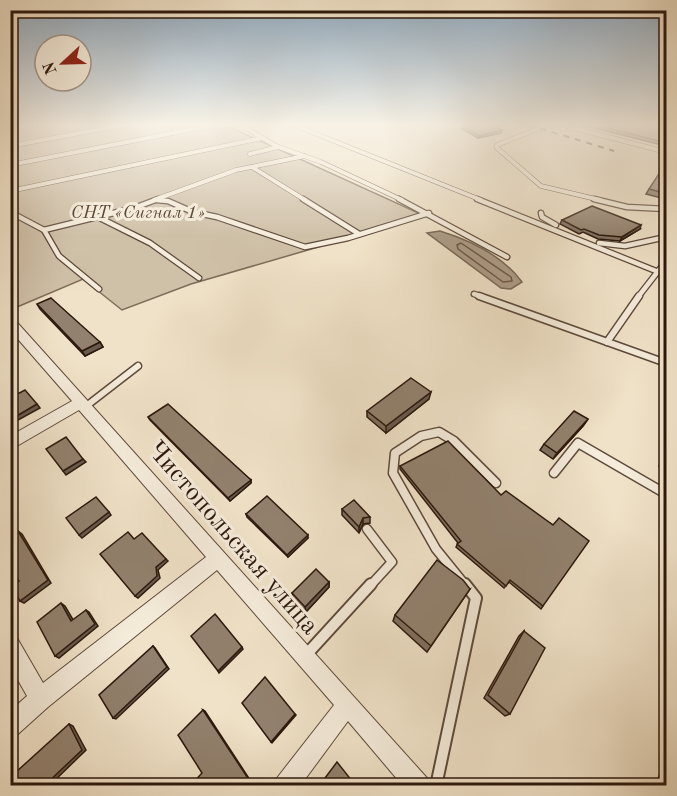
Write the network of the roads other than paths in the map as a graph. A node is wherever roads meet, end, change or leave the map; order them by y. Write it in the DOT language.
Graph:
graph roads {
  1 [pos="147,162"];
  2 [pos="275,162"];
  3 [pos="318,162"];
  4 [pos="386,162"];
  5 [pos="513,162"];
  6 [pos="252,167"];
  7 [pos="10,191"];
  8 [pos="157,200"];
  9 [pos="666,209"];
  10 [pos="10,212"];
  11 [pos="429,213"];
  12 [pos="541,213"];
  13 [pos="98,217"];
  14 [pos="44,230"];
  15 [pos="359,234"];
  16 [pos="666,237"];
  17 [pos="507,257"];
  18 [pos="666,261"];
  19 [pos="656,271"];
  20 [pos="199,278"];
  21 [pos="99,290"];
  22 [pos="474,294"];
  23 [pos="10,322"];
  24 [pos="607,342"];
  25 [pos="666,363"];
  26 [pos="138,366"];
  27 [pos="83,405"];
  28 [pos="10,444"];
  29 [pos="554,473"];
  30 [pos="496,483"];
  31 [pos="666,494"];
  32 [pos="367,529"];
  33 [pos="218,558"];
  34 [pos="10,645"];
  35 [pos="305,657"];
  36 [pos="40,699"];
  37 [pos="347,705"];
  38 [pos="10,726"];
  39 [pos="285,786"];
  40 [pos="419,786"];
  41 [pos="436,786"];
  1 -- 7 [label="lane"];
  2 -- 6 [label="lane"];
  3 -- 11 [label="lane"];
  4 -- 19 [label="lane"];
  5 -- 9 [label="lane"];
  6 -- 8 [label="lane"];
  6 -- 15 [label="lane"];
  8 -- 13 [label="lane"];
  8 -- 15 [label="lane"];
  10 -- 14 [label="lane"];
  11 -- 15 [label="lane"];
  11 -- 17 [label="lane"];
  12 -- 16 [label="lane"];
  13 -- 14 [label="lane"];
  13 -- 20 [label="lane"];
  14 -- 21 [label="lane"];
  18 -- 19 [label="lane"];
  19 -- 24 [label="lane"];
  22 -- 24 [label="lane"];
  23 -- 27 [label="street, Чистопольская улица"];
  24 -- 25 [label="lane"];
  26 -- 27 [label="lane"];
  27 -- 28 [label="street"];
  27 -- 33 [label="street, Чистопольская улица"];
  29 -- 31 [label="lane"];
  30 -- 41 [label="lane"];
  32 -- 35 [label="lane"];
  33 -- 35 [label="street, Чистопольская улица"];
  33 -- 36 [label="street"];
  34 -- 36 [label="street"];
  35 -- 37 [label="street, Чистопольская улица"];
  36 -- 38 [label="street"];
  37 -- 39 [label="street"];
  37 -- 40 [label="street, Чистопольская улица"];
}
